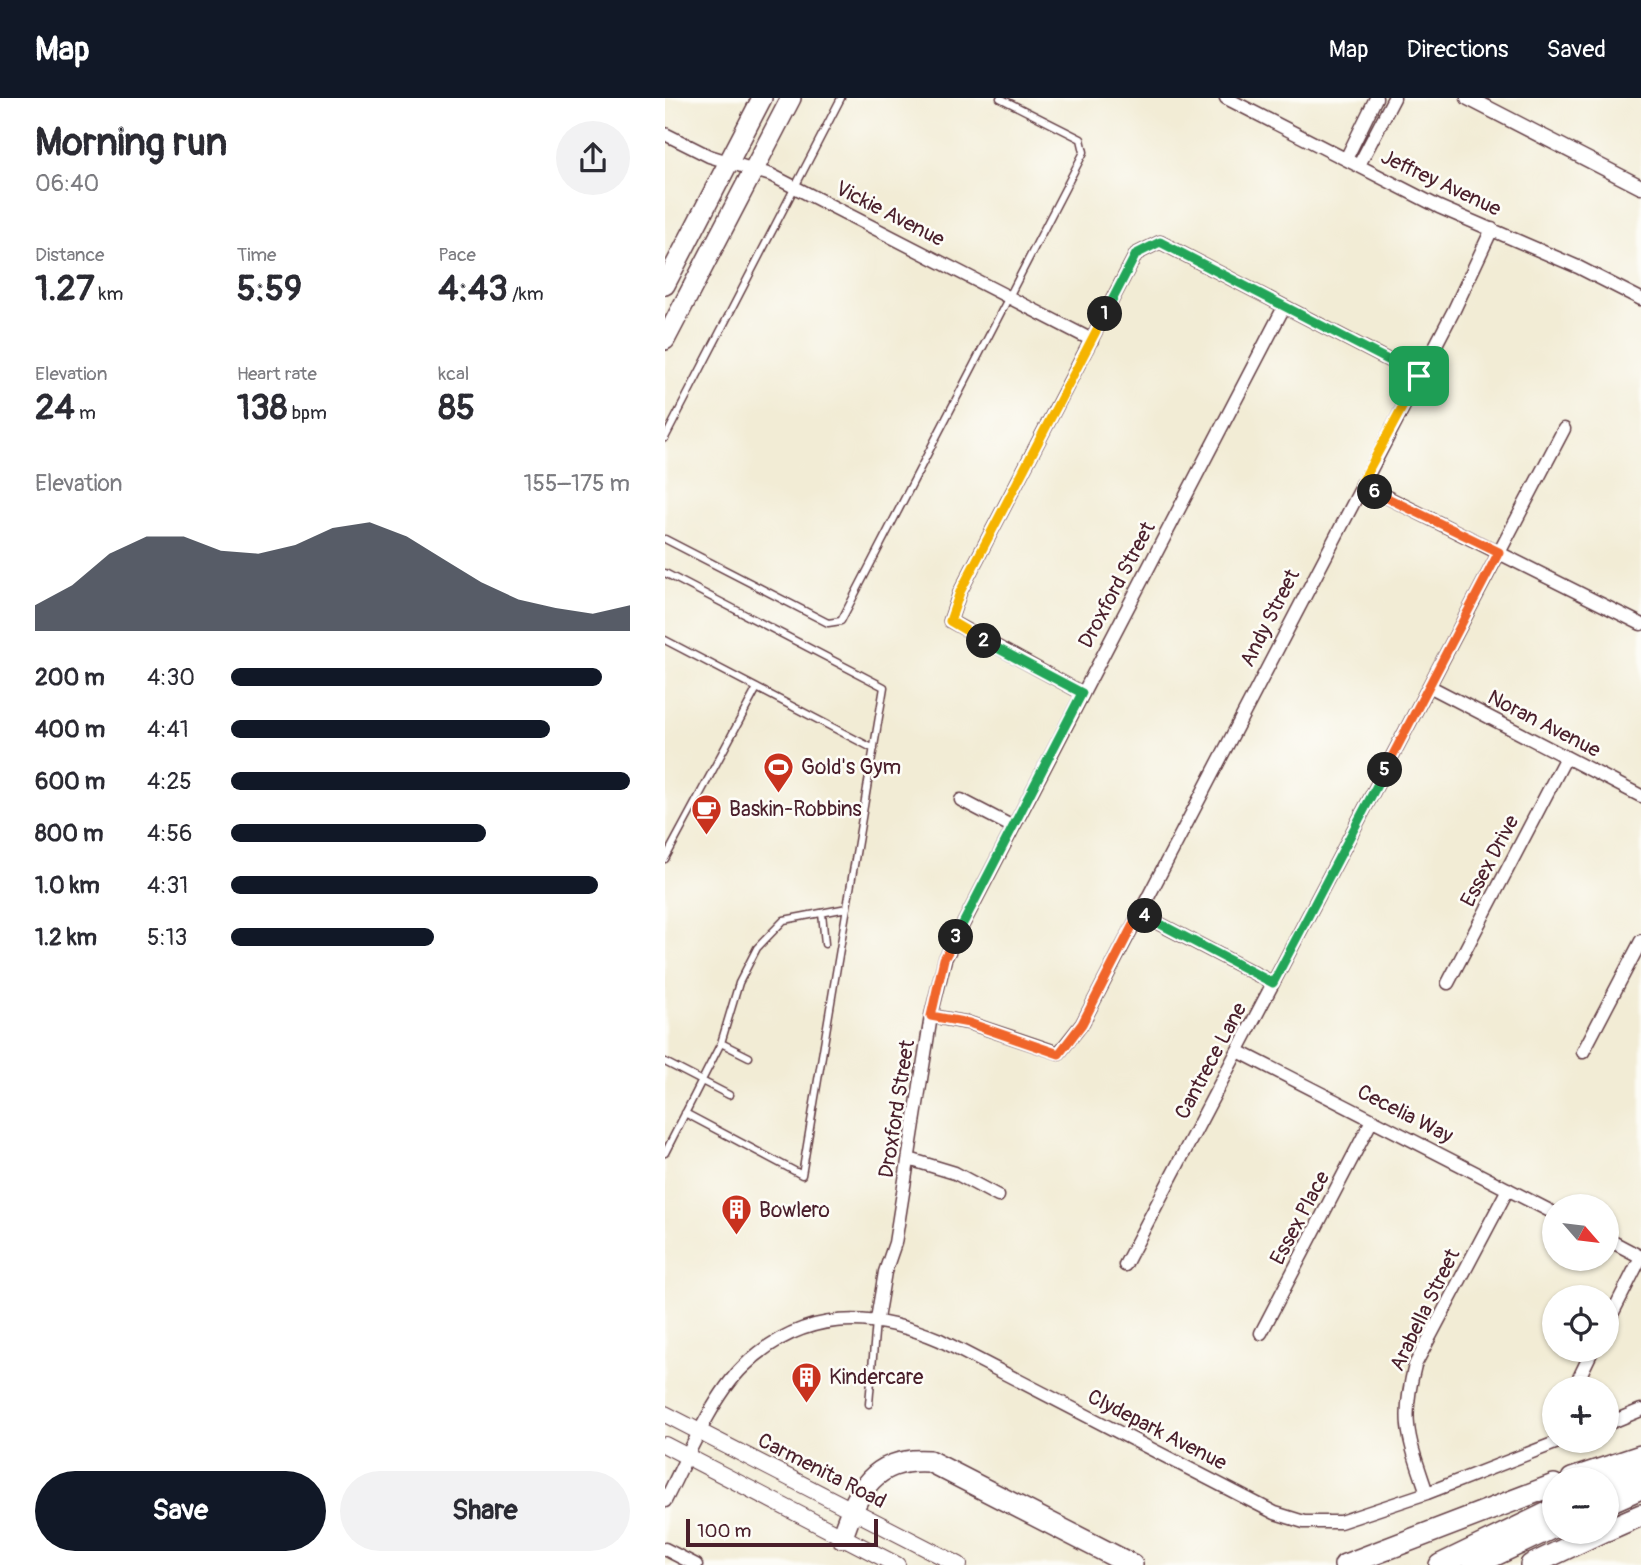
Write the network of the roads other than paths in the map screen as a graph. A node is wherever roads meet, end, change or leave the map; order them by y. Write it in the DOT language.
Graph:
graph roads {
  1 [pos="762,98"];
  2 [pos="791,98"];
  3 [pos="841,98"];
  4 [pos="1000,98"];
  5 [pos="1226,98"];
  6 [pos="1376,98"];
  7 [pos="1394,98"];
  8 [pos="1468,98"];
  9 [pos="665,134"];
  10 [pos="1346,159"];
  11 [pos="729,162"];
  12 [pos="1359,165"];
  13 [pos="754,170"];
  14 [pos="795,187"];
  15 [pos="1641,187"];
  16 [pos="1492,229"];
  17 [pos="665,285"];
  18 [pos="1010,298"];
  19 [pos="1641,299"];
  20 [pos="1284,307"];
  21 [pos="665,340"];
  22 [pos="1092,340"];
  23 [pos="1419,376"];
  24 [pos="1564,429"];
  25 [pos="665,438"];
  26 [pos="1361,484"];
  27 [pos="665,539"];
  28 [pos="1499,552"];
  29 [pos="665,573"];
  30 [pos="1641,607"];
  31 [pos="1637,623"];
  32 [pos="665,640"];
  33 [pos="1429,686"];
  34 [pos="757,688"];
  35 [pos="1082,693"];
  36 [pos="874,749"];
  37 [pos="1566,757"];
  38 [pos="1641,796"];
  39 [pos="961,800"];
  40 [pos="1013,827"];
  41 [pos="665,859"];
  42 [pos="847,908"];
  43 [pos="822,913"];
  44 [pos="1139,913"];
  45 [pos="1641,941"];
  46 [pos="825,944"];
  47 [pos="1273,983"];
  48 [pos="1448,983"];
  49 [pos="931,1016"];
  50 [pos="721,1043"];
  51 [pos="1238,1051"];
  52 [pos="1583,1052"];
  53 [pos="749,1057"];
  54 [pos="665,1062"];
  55 [pos="702,1081"];
  56 [pos="729,1095"];
  57 [pos="685,1113"];
  58 [pos="1372,1119"];
  59 [pos="665,1153"];
  60 [pos="909,1159"];
  61 [pos="1508,1189"];
  62 [pos="998,1196"];
  63 [pos="1542,1207"];
  64 [pos="1619,1246"];
  65 [pos="1641,1257"];
  66 [pos="1125,1265"];
  67 [pos="1619,1300"];
  68 [pos="877,1319"];
  69 [pos="1261,1333"];
  70 [pos="869,1404"];
  71 [pos="1641,1410"];
  72 [pos="665,1413"];
  73 [pos="1619,1418"];
  74 [pos="701,1432"];
  75 [pos="665,1446"];
  76 [pos="1542,1448"];
  77 [pos="1641,1456"];
  78 [pos="688,1457"];
  79 [pos="1608,1467"];
  80 [pos="1641,1472"];
  81 [pos="1619,1482"];
  82 [pos="1641,1488"];
  83 [pos="1542,1490"];
  84 [pos="1427,1493"];
  85 [pos="1619,1498"];
  86 [pos="1641,1500"];
  87 [pos="665,1501"];
  88 [pos="852,1509"];
  89 [pos="1619,1510"];
  90 [pos="1641,1515"];
  91 [pos="1542,1516"];
  92 [pos="1619,1525"];
  93 [pos="1542,1533"];
  94 [pos="842,1537"];
  95 [pos="1565,1544"];
  96 [pos="1573,1544"];
  97 [pos="665,1549"];
  98 [pos="1561,1549"];
  99 [pos="696,1565"];
  100 [pos="897,1565"];
  101 [pos="959,1565"];
  102 [pos="1132,1565"];
  103 [pos="1345,1565"];
  104 [pos="1440,1565"];
  105 [pos="1474,1565"];
  106 [pos="1531,1565"];
  1 -- 11 [label="main road"];
  2 -- 13 [label="main road"];
  3 -- 14 [label="lane"];
  4 -- 18 [label="lane"];
  5 -- 10 [label="street, Jeffrey Avenue"];
  6 -- 10 [label="street"];
  7 -- 12 [label="street"];
  8 -- 15 [label="street"];
  9 -- 11 [label="street, Vickie Avenue"];
  10 -- 12 [label="street, Jeffrey Avenue"];
  11 -- 13 [label="street, Vickie Avenue"];
  11 -- 17 [label="main road"];
  12 -- 16 [label="street, Jeffrey Avenue"];
  13 -- 14 [label="street, Vickie Avenue"];
  13 -- 21 [label="main road"];
  14 -- 18 [label="street, Vickie Avenue"];
  14 -- 25 [label="lane"];
  16 -- 19 [label="street, Jeffrey Avenue"];
  16 -- 23 [label="street, Andy Street"];
  18 -- 22 [label="street, Vickie Avenue"];
  18 -- 27 [label="lane"];
  20 -- 22 [label="street"];
  20 -- 23 [label="street"];
  20 -- 35 [label="street, Droxford Street"];
  22 -- 35 [label="street"];
  23 -- 26 [label="street, Andy Street"];
  24 -- 28 [label="street, Cantrece Lane"];
  26 -- 28 [label="street"];
  26 -- 44 [label="street, Andy Street"];
  28 -- 31 [label="street"];
  28 -- 33 [label="street, Cantrece Lane"];
  29 -- 36 [label="lane"];
  30 -- 31 [label="street"];
  32 -- 34 [label="lane"];
  33 -- 37 [label="street, Noran Avenue"];
  33 -- 47 [label="street, Cantrece Lane"];
  34 -- 36 [label="lane"];
  34 -- 41 [label="lane"];
  35 -- 40 [label="street, Droxford Street"];
  36 -- 42 [label="lane"];
  37 -- 38 [label="street, Noran Avenue"];
  37 -- 48 [label="street, Essex Drive"];
  39 -- 40 [label="street"];
  40 -- 49 [label="street, Droxford Street"];
  42 -- 43 [label="lane"];
  42 -- 57 [label="lane"];
  43 -- 46 [label="lane"];
  43 -- 50 [label="lane"];
  44 -- 47 [label="street"];
  44 -- 49 [label="street, Andy Street"];
  45 -- 52 [label="street"];
  47 -- 51 [label="street, Cantrece Lane"];
  49 -- 60 [label="street, Droxford Street"];
  50 -- 53 [label="lane"];
  50 -- 55 [label="lane"];
  51 -- 58 [label="street, Cecelia Way"];
  51 -- 66 [label="street, Cantrece Lane"];
  54 -- 55 [label="lane"];
  55 -- 56 [label="lane"];
  55 -- 57 [label="lane"];
  57 -- 59 [label="lane"];
  58 -- 61 [label="street, Cecelia Way"];
  58 -- 69 [label="street, Essex Place"];
  60 -- 62 [label="street"];
  60 -- 68 [label="street, Droxford Street"];
  61 -- 63 [label="street, Cecelia Way"];
  61 -- 84 [label="street, Arabella Street"];
  64 -- 65 [label="street"];
  65 -- 67 [label="street"];
  68 -- 70 [label="lane"];
  68 -- 74 [label="street"];
  68 -- 84 [label="street, Clydepark Avenue"];
  71 -- 73 [label="street"];
  72 -- 74 [label="main road, Carmenita Road"];
  74 -- 78 [label="street"];
  74 -- 88 [label="main road, Carmenita Road"];
  75 -- 78 [label="main road"];
  76 -- 84 [label="street, Clydepark Avenue"];
  77 -- 79 [label="highway"];
  78 -- 87 [label="street"];
  78 -- 94 [label="main road"];
  80 -- 81 [label="highway"];
  82 -- 85 [label="highway"];
  83 -- 103 [label="highway"];
  86 -- 89 [label="highway"];
  88 -- 94 [label="highway"];
  88 -- 101 [label="main road, Carmenita Road"];
  88 -- 102 [label="highway"];
  90 -- 92 [label="highway"];
  91 -- 104 [label="highway"];
  93 -- 105 [label="highway"];
  94 -- 100 [label="main road"];
  95 -- 98 [label="highway"];
  96 -- 98 [label="highway"];
  97 -- 99 [label="street"];
  98 -- 106 [label="highway"];
}
